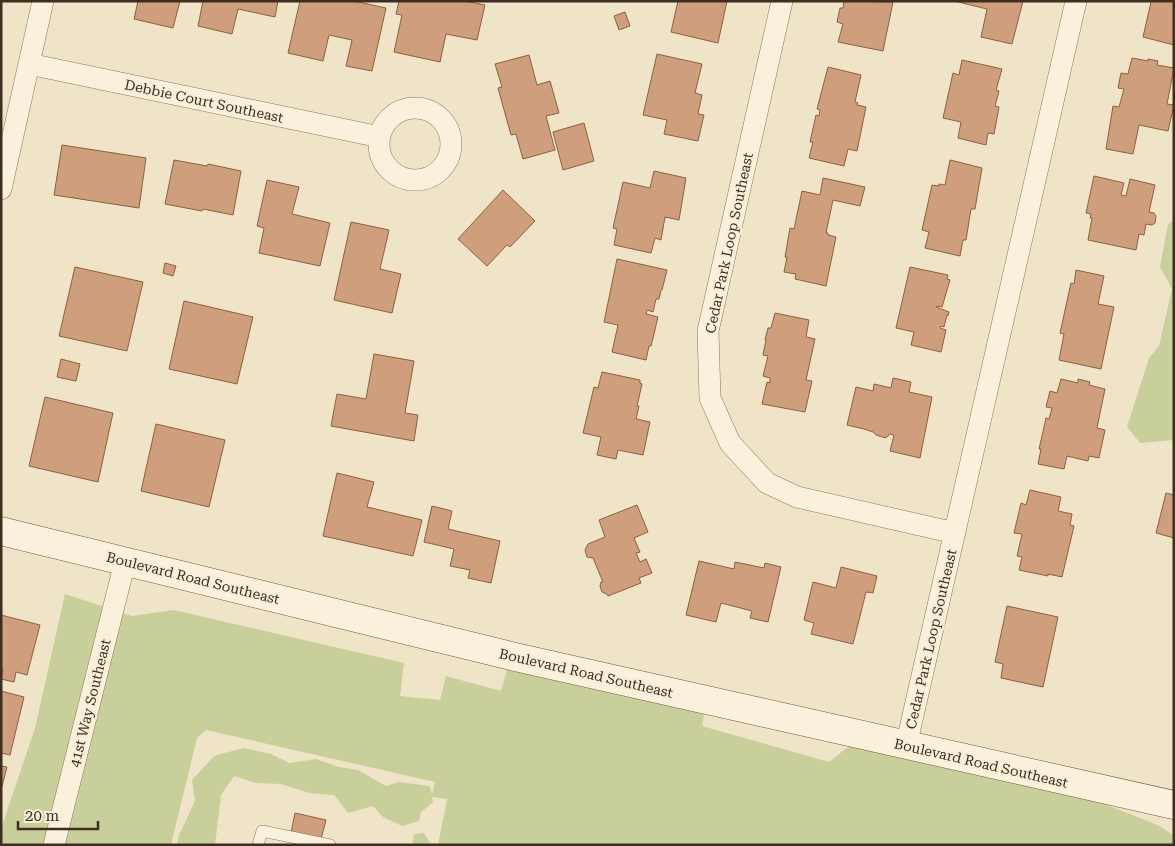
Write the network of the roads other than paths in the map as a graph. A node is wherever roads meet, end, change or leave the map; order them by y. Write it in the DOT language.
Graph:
graph roads {
  1 [pos="43,1"];
  2 [pos="782,1"];
  3 [pos="1076,1"];
  4 [pos="29,64"];
  5 [pos="380,137"];
  6 [pos="1,189"];
  7 [pos="1,531"];
  8 [pos="955,533"];
  9 [pos="125,562"];
  10 [pos="906,746"];
  11 [pos="1174,805"];
  12 [pos="54,845"];
  13 [pos="258,845"];
  14 [pos="330,845"];
  1 -- 4 [label="street"];
  2 -- 8 [label="street, Cedar Park Loop Southeast"];
  3 -- 8 [label="street, Cedar Park Loop Southeast"];
  4 -- 5 [label="street, Debbie Court Southeast"];
  4 -- 6 [label="street"];
  7 -- 9 [label="street, Boulevard Road Southeast"];
  8 -- 10 [label="street, Cedar Park Loop Southeast"];
  9 -- 10 [label="street, Boulevard Road Southeast"];
  9 -- 12 [label="street, 41st Way Southeast"];
  10 -- 11 [label="street, Boulevard Road Southeast"];
  13 -- 14 [label="lane"];
}
